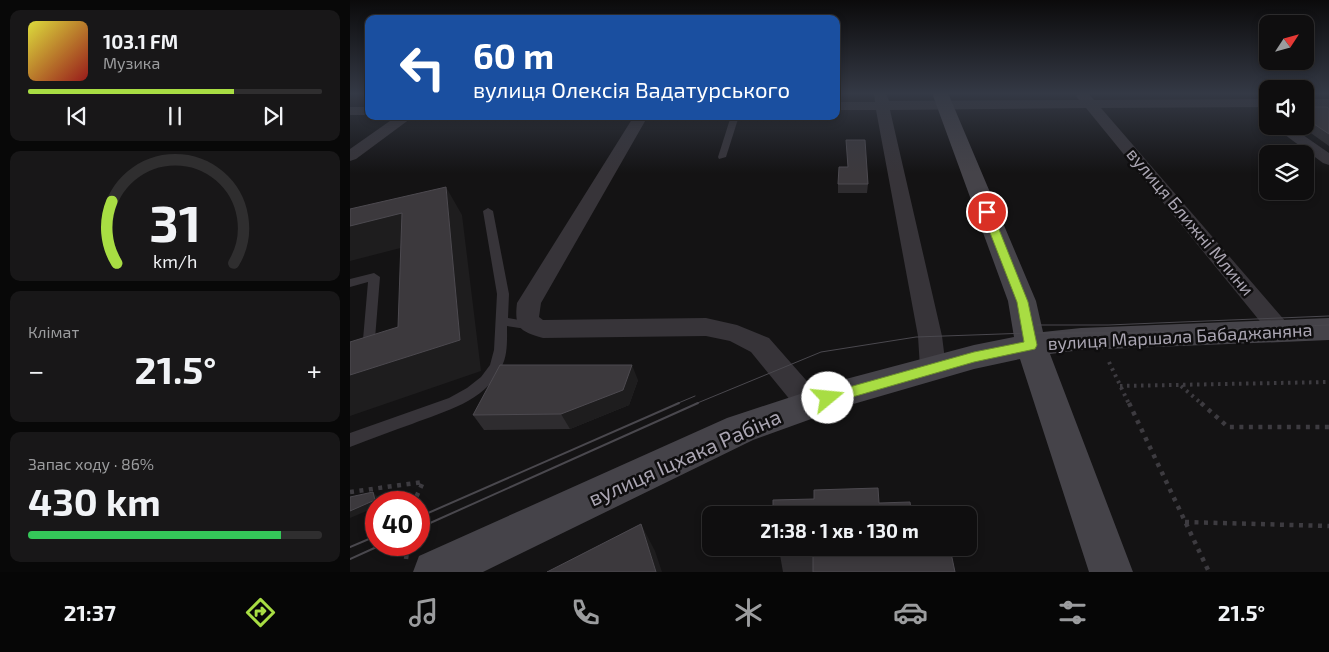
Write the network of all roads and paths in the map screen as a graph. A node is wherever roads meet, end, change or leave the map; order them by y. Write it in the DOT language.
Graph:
graph roads {
  1 [pos="401,120"];
  2 [pos="639,120"];
  3 [pos="735,120"];
  4 [pos="885,120"];
  5 [pos="951,120"];
  6 [pos="1103,120"];
  7 [pos="1293,135"];
  8 [pos="350,156"];
  9 [pos="722,157"];
  10 [pos="1329,160"];
  11 [pos="488,211"];
  12 [pos="350,283"];
  13 [pos="501,321"];
  14 [pos="530,323"];
  15 [pos="1329,329"];
  16 [pos="1281,330"];
  17 [pos="1031,345"];
  18 [pos="362,361"];
  19 [pos="1109,362"];
  20 [pos="933,368"];
  21 [pos="1329,382"];
  22 [pos="1181,385"];
  23 [pos="1120,386"];
  24 [pos="810,404"];
  25 [pos="1329,427"];
  26 [pos="350,440"];
  27 [pos="419,491"];
  28 [pos="350,492"];
  29 [pos="1185,522"];
  30 [pos="1329,526"];
  31 [pos="435,572"];
  32 [pos="1111,572"];
  33 [pos="1209,572"];
  1 -- 8 [label="street"];
  2 -- 14 [label="street"];
  3 -- 9 [label="lane"];
  4 -- 20 [label="street"];
  5 -- 17 [label="street"];
  6 -- 16 [label="street, вулиця Ближні Млини"];
  7 -- 10 [label="street"];
  11 -- 13 [label="lane"];
  12 -- 18 [label="lane"];
  13 -- 14 [label="lane"];
  13 -- 26 [label="lane"];
  14 -- 24 [label="street"];
  15 -- 16 [label="street, вулиця Маршала Бабаджаняна"];
  16 -- 17 [label="street, вулиця Маршала Бабаджаняна"];
  17 -- 20 [label="street, вулиця Іцхака Рабіна"];
  17 -- 32 [label="street"];
  19 -- 23 [label="path"];
  20 -- 24 [label="street, вулиця Іцхака Рабіна"];
  21 -- 22 [label="path"];
  22 -- 23 [label="path"];
  22 -- 25 [label="path"];
  23 -- 29 [label="path"];
  24 -- 31 [label="street, вулиця Іцхака Рабіна"];
  27 -- 28 [label="path"];
  29 -- 30 [label="path"];
  29 -- 33 [label="path"];
}
